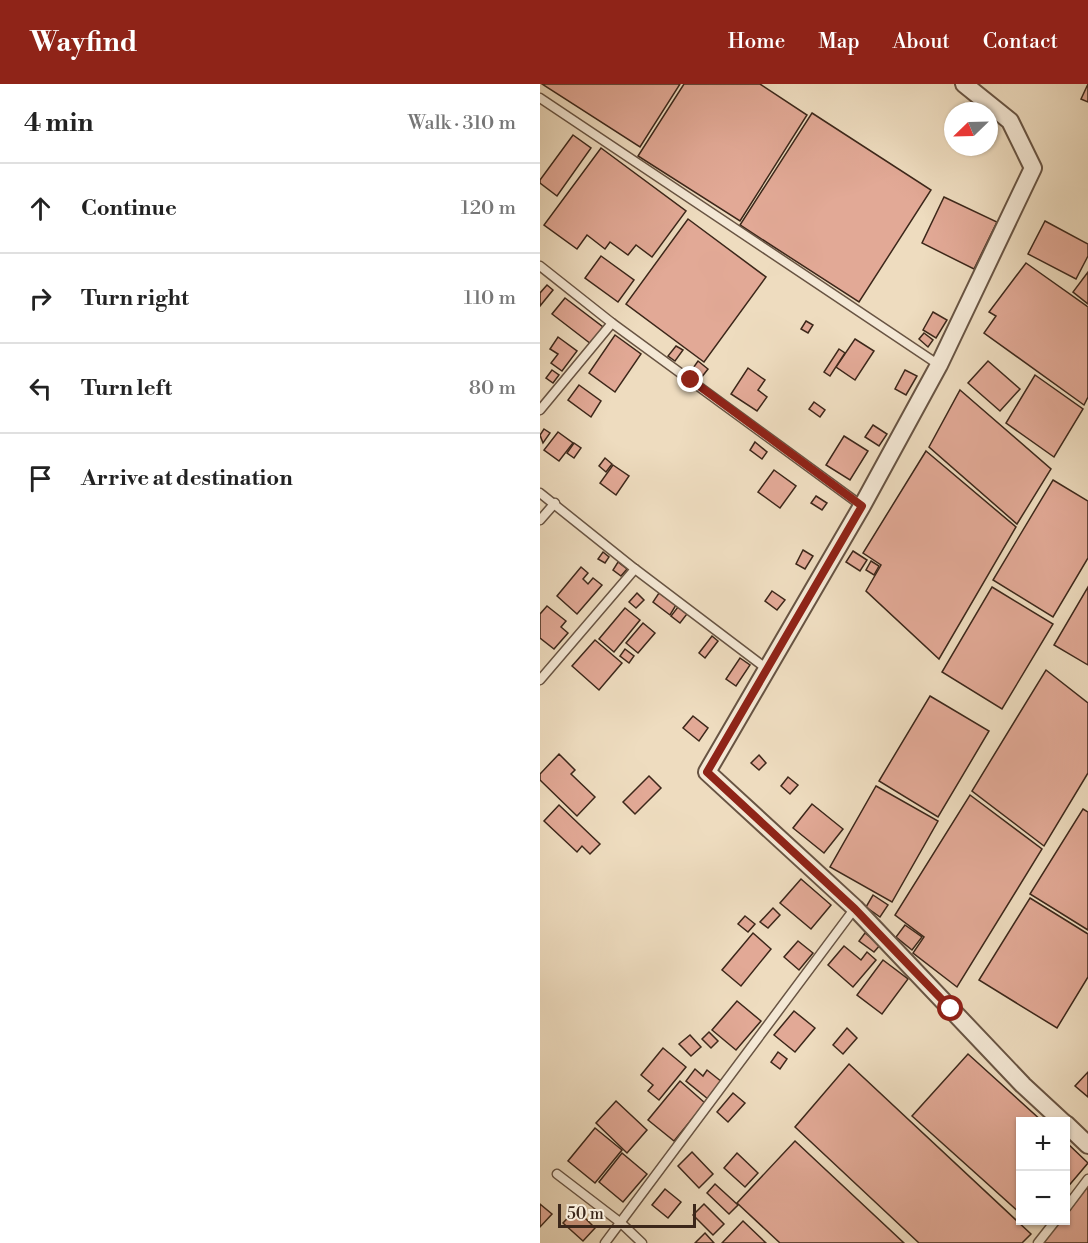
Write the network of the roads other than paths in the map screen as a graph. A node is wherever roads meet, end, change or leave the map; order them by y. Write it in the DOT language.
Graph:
graph roads {
  1 [pos="964,84"];
  2 [pos="540,99"];
  3 [pos="540,266"];
  4 [pos="612,323"];
  5 [pos="939,365"];
  6 [pos="540,410"];
  7 [pos="540,493"];
  8 [pos="555,503"];
  9 [pos="862,506"];
  10 [pos="540,520"];
  11 [pos="635,569"];
  12 [pos="768,669"];
  13 [pos="540,680"];
  14 [pos="855,909"];
  15 [pos="1058,1117"];
  16 [pos="1070,1128"];
  17 [pos="1088,1145"];
  18 [pos="557,1174"];
  19 [pos="1088,1179"];
  20 [pos="1070,1202"];
  21 [pos="621,1223"];
  22 [pos="1053,1225"];
  23 [pos="605,1243"];
  24 [pos="642,1243"];
  25 [pos="1038,1243"];
  1 -- 5 [label="street"];
  2 -- 5 [label="lane"];
  3 -- 4 [label="lane"];
  4 -- 6 [label="lane"];
  4 -- 9 [label="lane"];
  5 -- 9 [label="street"];
  7 -- 8 [label="lane"];
  8 -- 10 [label="lane"];
  8 -- 11 [label="lane"];
  9 -- 12 [label="street"];
  11 -- 12 [label="lane"];
  11 -- 13 [label="lane"];
  12 -- 14 [label="street"];
  14 -- 15 [label="street"];
  14 -- 21 [label="lane"];
  16 -- 17 [label="street"];
  18 -- 21 [label="lane"];
  19 -- 20 [label="lane"];
  21 -- 23 [label="lane"];
  21 -- 24 [label="lane"];
  22 -- 25 [label="lane"];
}
